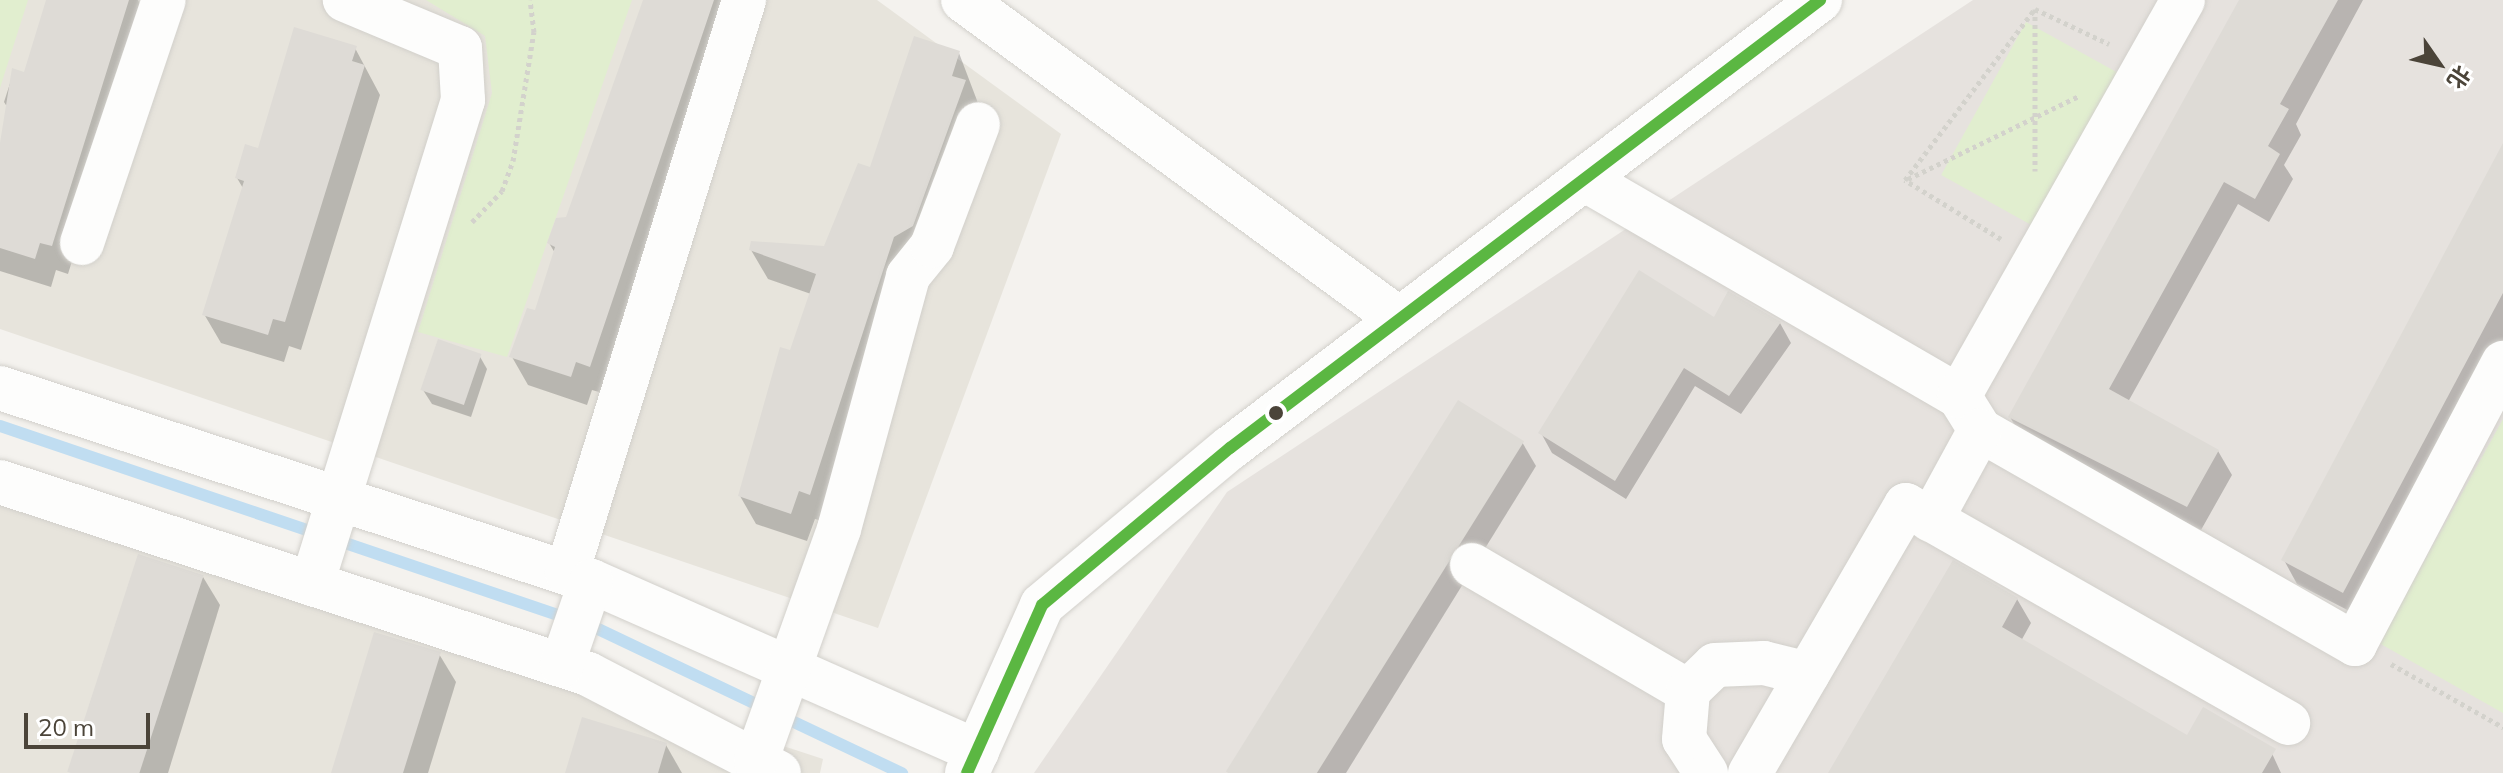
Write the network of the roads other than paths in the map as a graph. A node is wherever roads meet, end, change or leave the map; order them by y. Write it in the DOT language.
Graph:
graph roads {
  1 [pos="164,0"];
  2 [pos="345,0"];
  3 [pos="744,0"];
  4 [pos="963,0"];
  5 [pos="1820,0"];
  6 [pos="2183,0"];
  7 [pos="978,124"];
  8 [pos="1584,179"];
  9 [pos="82,243"];
  10 [pos="1399,319"];
  11 [pos="2503,363"];
  12 [pos="0,388"];
  13 [pos="1970,413"];
  14 [pos="0,482"];
  15 [pos="342,500"];
  16 [pos="1931,520"];
  17 [pos="1472,565"];
  18 [pos="579,577"];
  19 [pos="312,584"];
  20 [pos="562,665"];
  21 [pos="794,670"];
  22 [pos="1808,674"];
  23 [pos="1688,691"];
  24 [pos="2288,723"];
  25 [pos="972,762"];
  26 [pos="768,767"];
  27 [pos="1706,773"];
  28 [pos="1750,773"];
  1 -- 9 [label="street"];
  2 -- 15 [label="street"];
  3 -- 18 [label="street"];
  4 -- 10 [label="street"];
  5 -- 8 [label="street"];
  6 -- 13 [label="street"];
  7 -- 21 [label="street"];
  8 -- 10 [label="street"];
  8 -- 13 [label="street"];
  10 -- 25 [label="street"];
  11 -- 13 [label="street"];
  12 -- 15 [label="street"];
  13 -- 16 [label="street"];
  14 -- 19 [label="street"];
  15 -- 18 [label="street"];
  15 -- 19 [label="street"];
  16 -- 22 [label="street"];
  16 -- 24 [label="street"];
  17 -- 23 [label="street"];
  18 -- 20 [label="street"];
  18 -- 21 [label="street"];
  19 -- 20 [label="street"];
  20 -- 26 [label="street"];
  21 -- 25 [label="street"];
  21 -- 26 [label="street"];
  22 -- 23 [label="street"];
  22 -- 28 [label="street"];
  23 -- 27 [label="street"];
}
